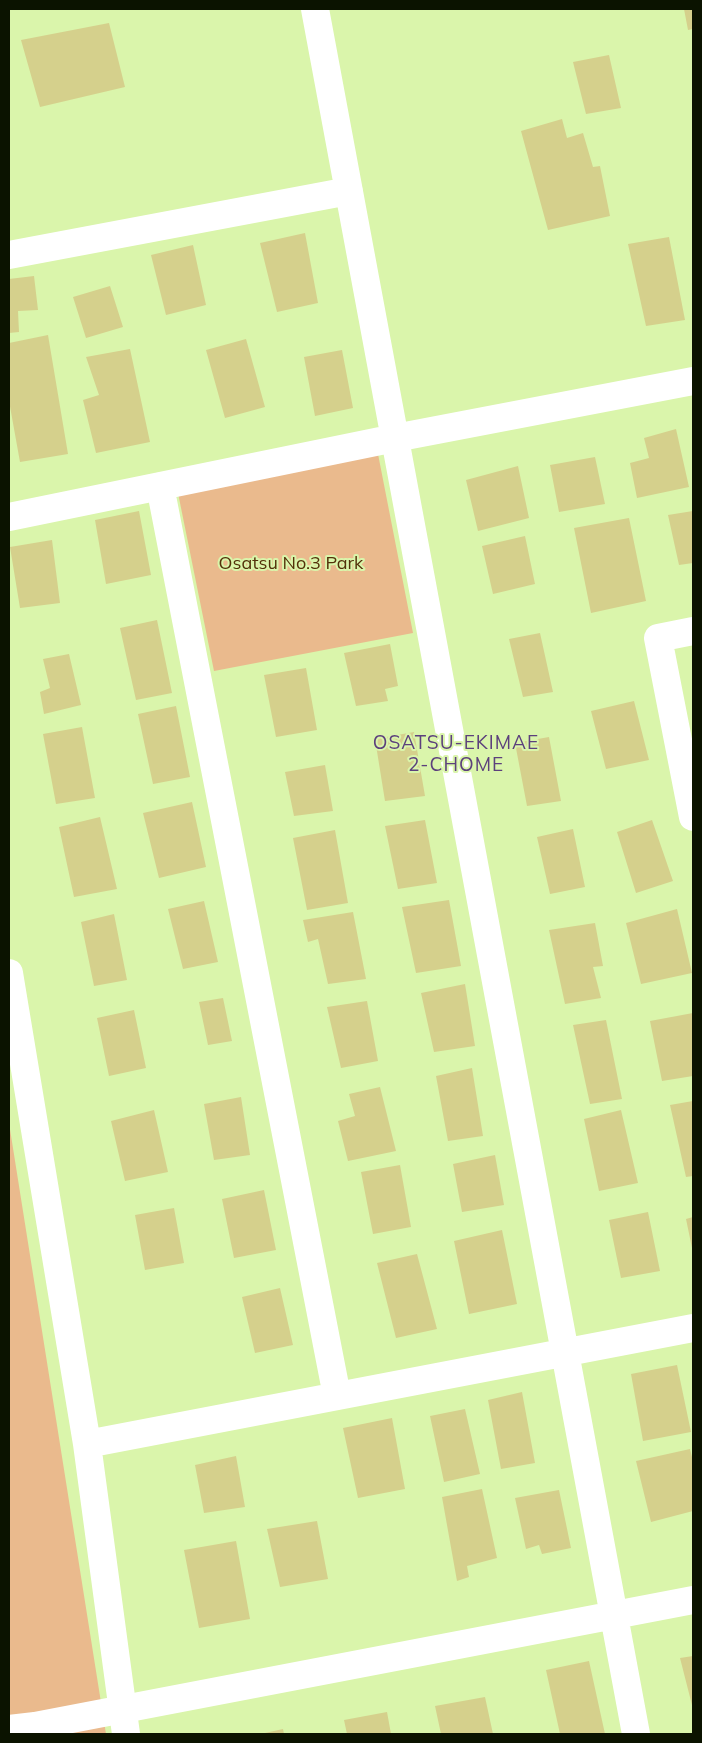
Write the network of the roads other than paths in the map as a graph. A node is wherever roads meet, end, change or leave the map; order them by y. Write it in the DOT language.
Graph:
graph roads {
  1 [pos="315,9"];
  2 [pos="349,191"];
  3 [pos="9,255"];
  4 [pos="693,381"];
  5 [pos="395,438"];
  6 [pos="160,486"];
  7 [pos="9,517"];
  8 [pos="693,631"];
  9 [pos="693,817"];
  10 [pos="9,973"];
  11 [pos="693,1328"];
  12 [pos="565,1352"];
  13 [pos="336,1396"];
  14 [pos="87,1444"];
  15 [pos="693,1600"];
  16 [pos="614,1616"];
  17 [pos="124,1722"];
  18 [pos="9,1729"];
  19 [pos="636,1734"];
  1 -- 2 [label="street"];
  2 -- 3 [label="street"];
  2 -- 5 [label="street"];
  4 -- 5 [label="street"];
  5 -- 6 [label="street"];
  5 -- 12 [label="street"];
  6 -- 7 [label="street"];
  6 -- 13 [label="street"];
  8 -- 9 [label="street"];
  10 -- 14 [label="street"];
  11 -- 12 [label="street"];
  12 -- 13 [label="street"];
  12 -- 16 [label="street"];
  13 -- 14 [label="street"];
  14 -- 17 [label="street"];
  15 -- 16 [label="street"];
  16 -- 17 [label="street"];
  16 -- 19 [label="street"];
  17 -- 18 [label="street"];
}
